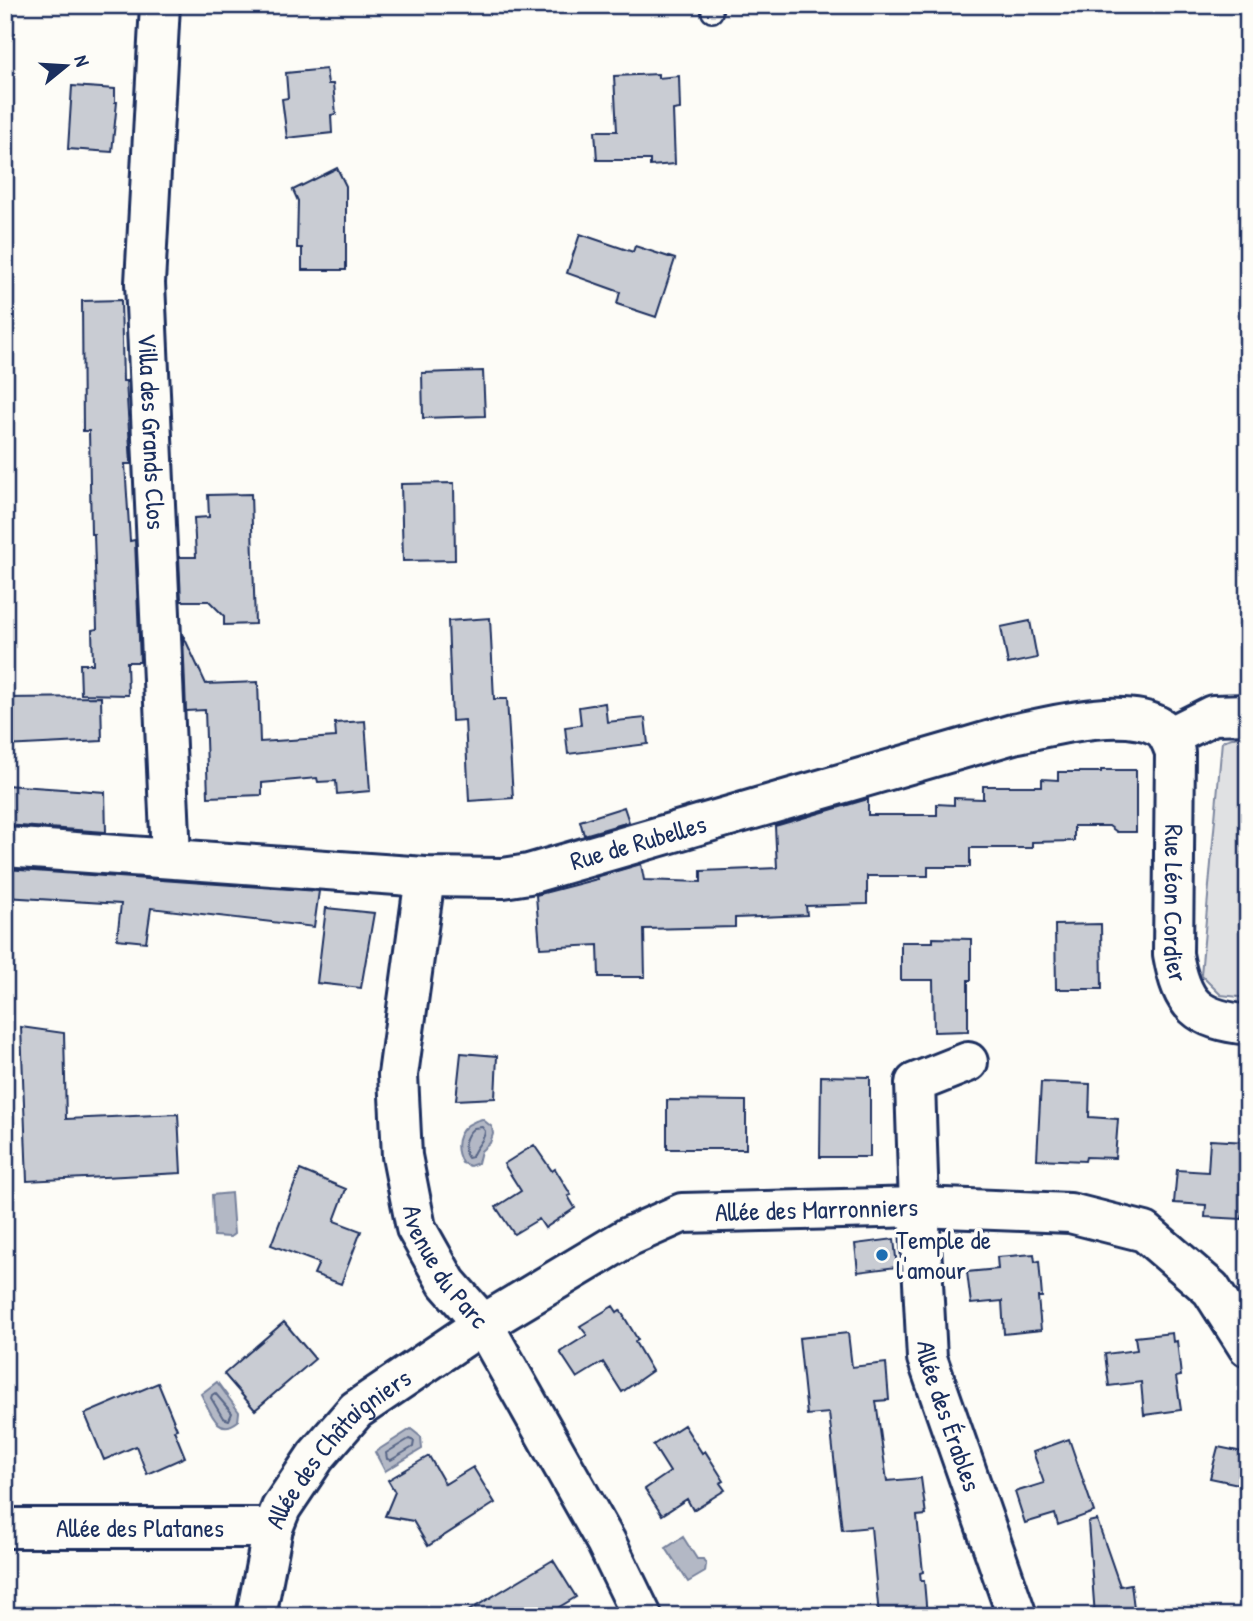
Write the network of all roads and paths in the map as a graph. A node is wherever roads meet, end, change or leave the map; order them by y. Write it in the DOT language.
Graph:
graph roads {
  1 [pos="160,5"];
  2 [pos="1248,713"];
  3 [pos="1169,737"];
  4 [pos="5,847"];
  5 [pos="171,857"];
  6 [pos="425,877"];
  7 [pos="1248,1025"];
  8 [pos="968,1062"];
  9 [pos="919,1207"];
  10 [pos="483,1324"];
  11 [pos="1248,1347"];
  12 [pos="5,1528"];
  13 [pos="273,1528"];
  14 [pos="257,1616"];
  15 [pos="642,1616"];
  16 [pos="1017,1616"];
  1 -- 5 [label="street, Villa des Grands Clos"];
  2 -- 3 [label="street"];
  3 -- 6 [label="street, Rue de Rubelles"];
  3 -- 7 [label="street, Rue Léon Cordier"];
  4 -- 5 [label="street, Rue de Rubelles"];
  5 -- 6 [label="street, Rue de Rubelles"];
  6 -- 10 [label="street, Avenue du Parc"];
  8 -- 9 [label="street, Allée des Érables"];
  9 -- 10 [label="street, Allée des Marronniers"];
  9 -- 11 [label="street, Allée des Marronniers"];
  9 -- 16 [label="street, Allée des Érables"];
  10 -- 13 [label="street, Allée des Châtaigniers"];
  10 -- 15 [label="street, Avenue du Parc"];
  12 -- 13 [label="street, Allée des Platanes"];
  13 -- 14 [label="street, Allée des Châtaigniers"];
}
